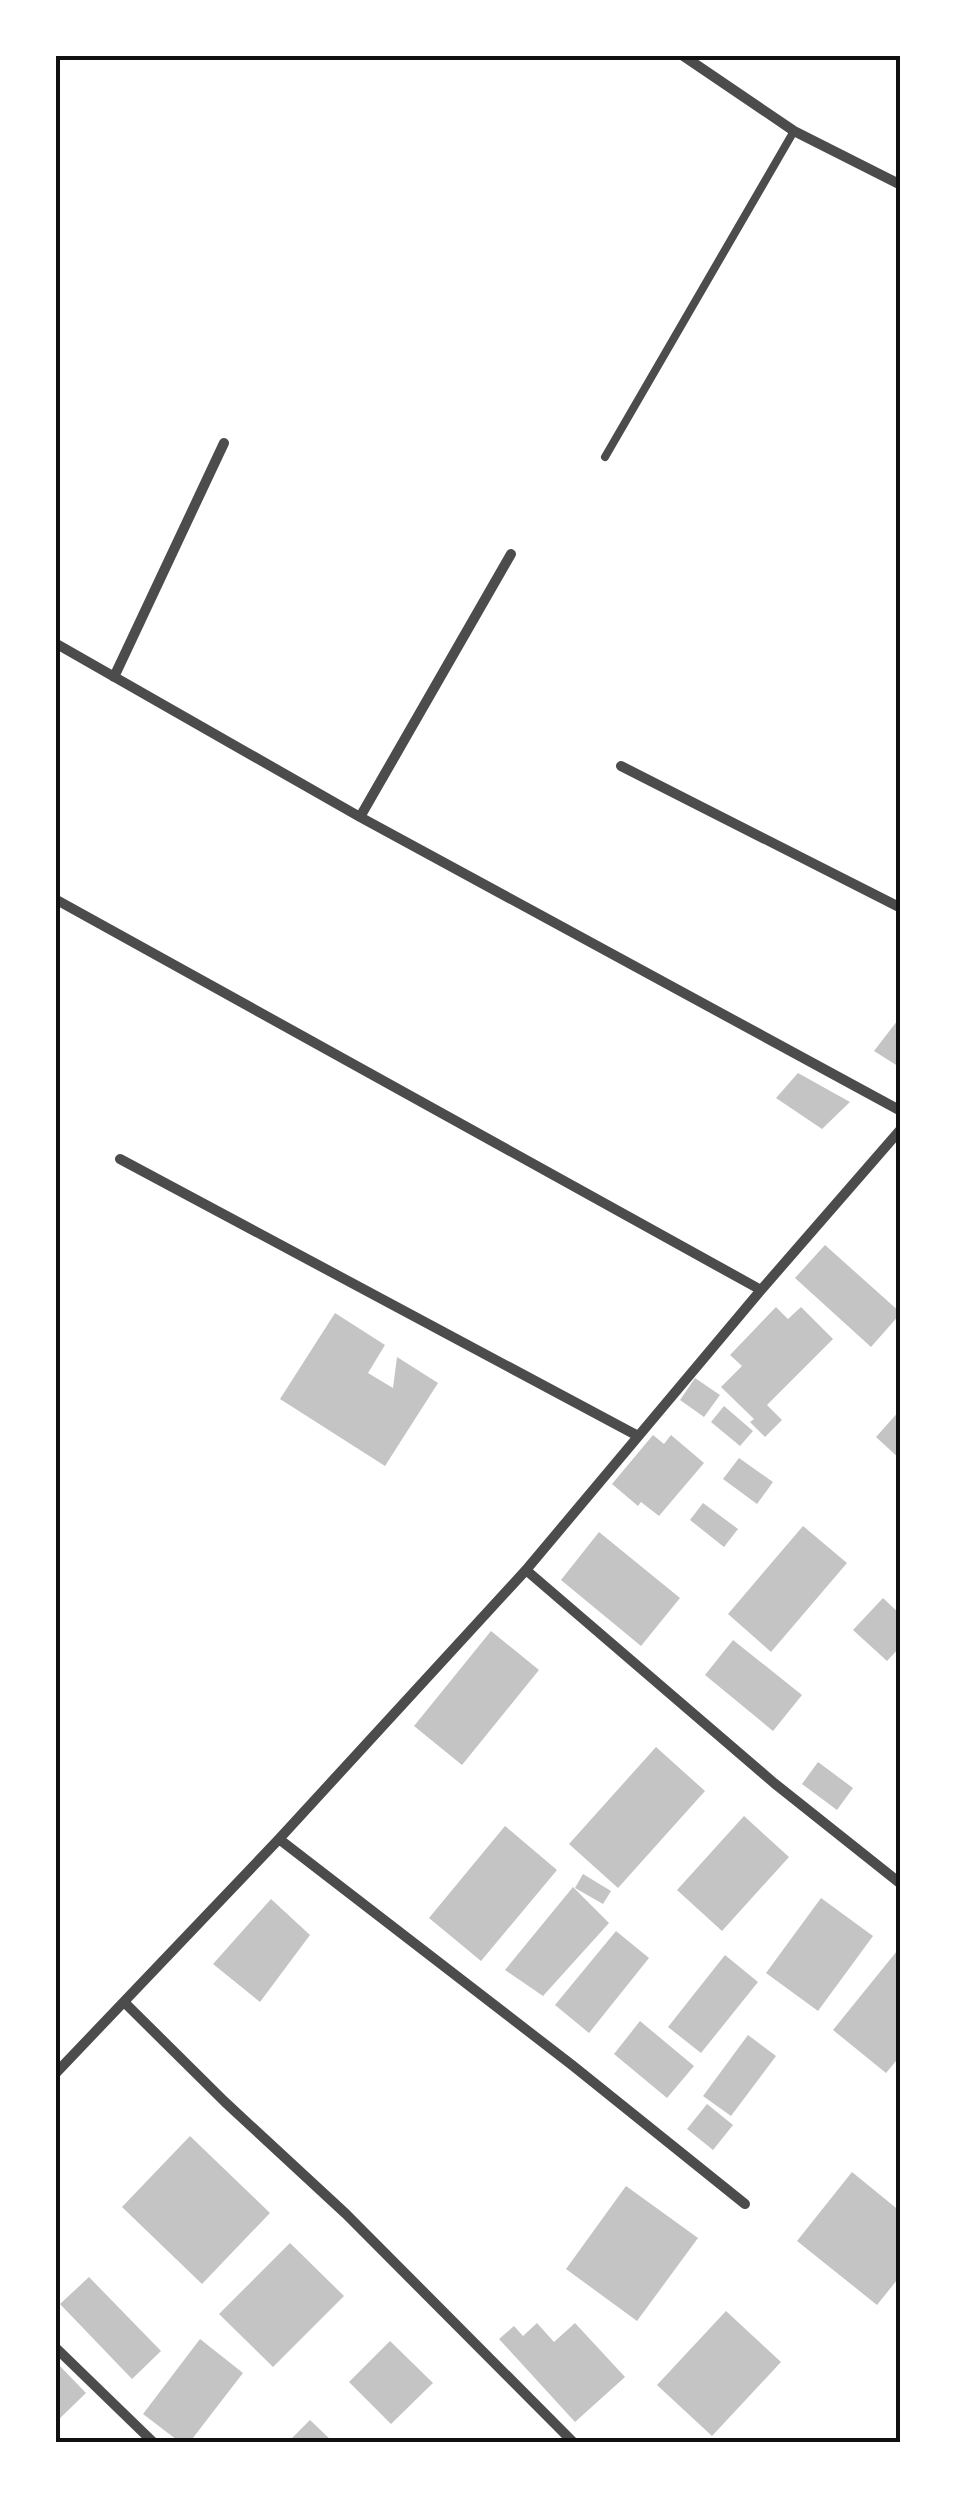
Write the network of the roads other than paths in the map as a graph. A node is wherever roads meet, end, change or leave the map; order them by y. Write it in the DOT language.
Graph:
graph roads {
  1 [pos="682,55"];
  2 [pos="794,130"];
  3 [pos="901,185"];
  4 [pos="224,443"];
  5 [pos="605,457"];
  6 [pos="511,554"];
  7 [pos="55,643"];
  8 [pos="114,677"];
  9 [pos="621,766"];
  10 [pos="360,817"];
  11 [pos="55,898"];
  12 [pos="901,908"];
  13 [pos="901,1111"];
  14 [pos="901,1129"];
  15 [pos="120,1159"];
  16 [pos="761,1290"];
  17 [pos="638,1436"];
  18 [pos="526,1570"];
  19 [pos="279,1840"];
  20 [pos="901,1884"];
  21 [pos="124,2002"];
  22 [pos="55,2074"];
  23 [pos="745,2204"];
  24 [pos="55,2346"];
  25 [pos="154,2443"];
  26 [pos="574,2443"];
  1 -- 2 [label="street"];
  2 -- 3 [label="street"];
  2 -- 5 [label="lane"];
  4 -- 8 [label="street"];
  6 -- 10 [label="street"];
  7 -- 8 [label="street"];
  8 -- 10 [label="street"];
  9 -- 12 [label="street"];
  10 -- 13 [label="street"];
  11 -- 16 [label="street"];
  14 -- 16 [label="street"];
  15 -- 17 [label="street"];
  16 -- 17 [label="street"];
  17 -- 18 [label="street"];
  18 -- 19 [label="street"];
  18 -- 20 [label="street"];
  19 -- 21 [label="street"];
  19 -- 23 [label="street"];
  21 -- 22 [label="street"];
  21 -- 26 [label="street"];
  24 -- 25 [label="street"];
}
